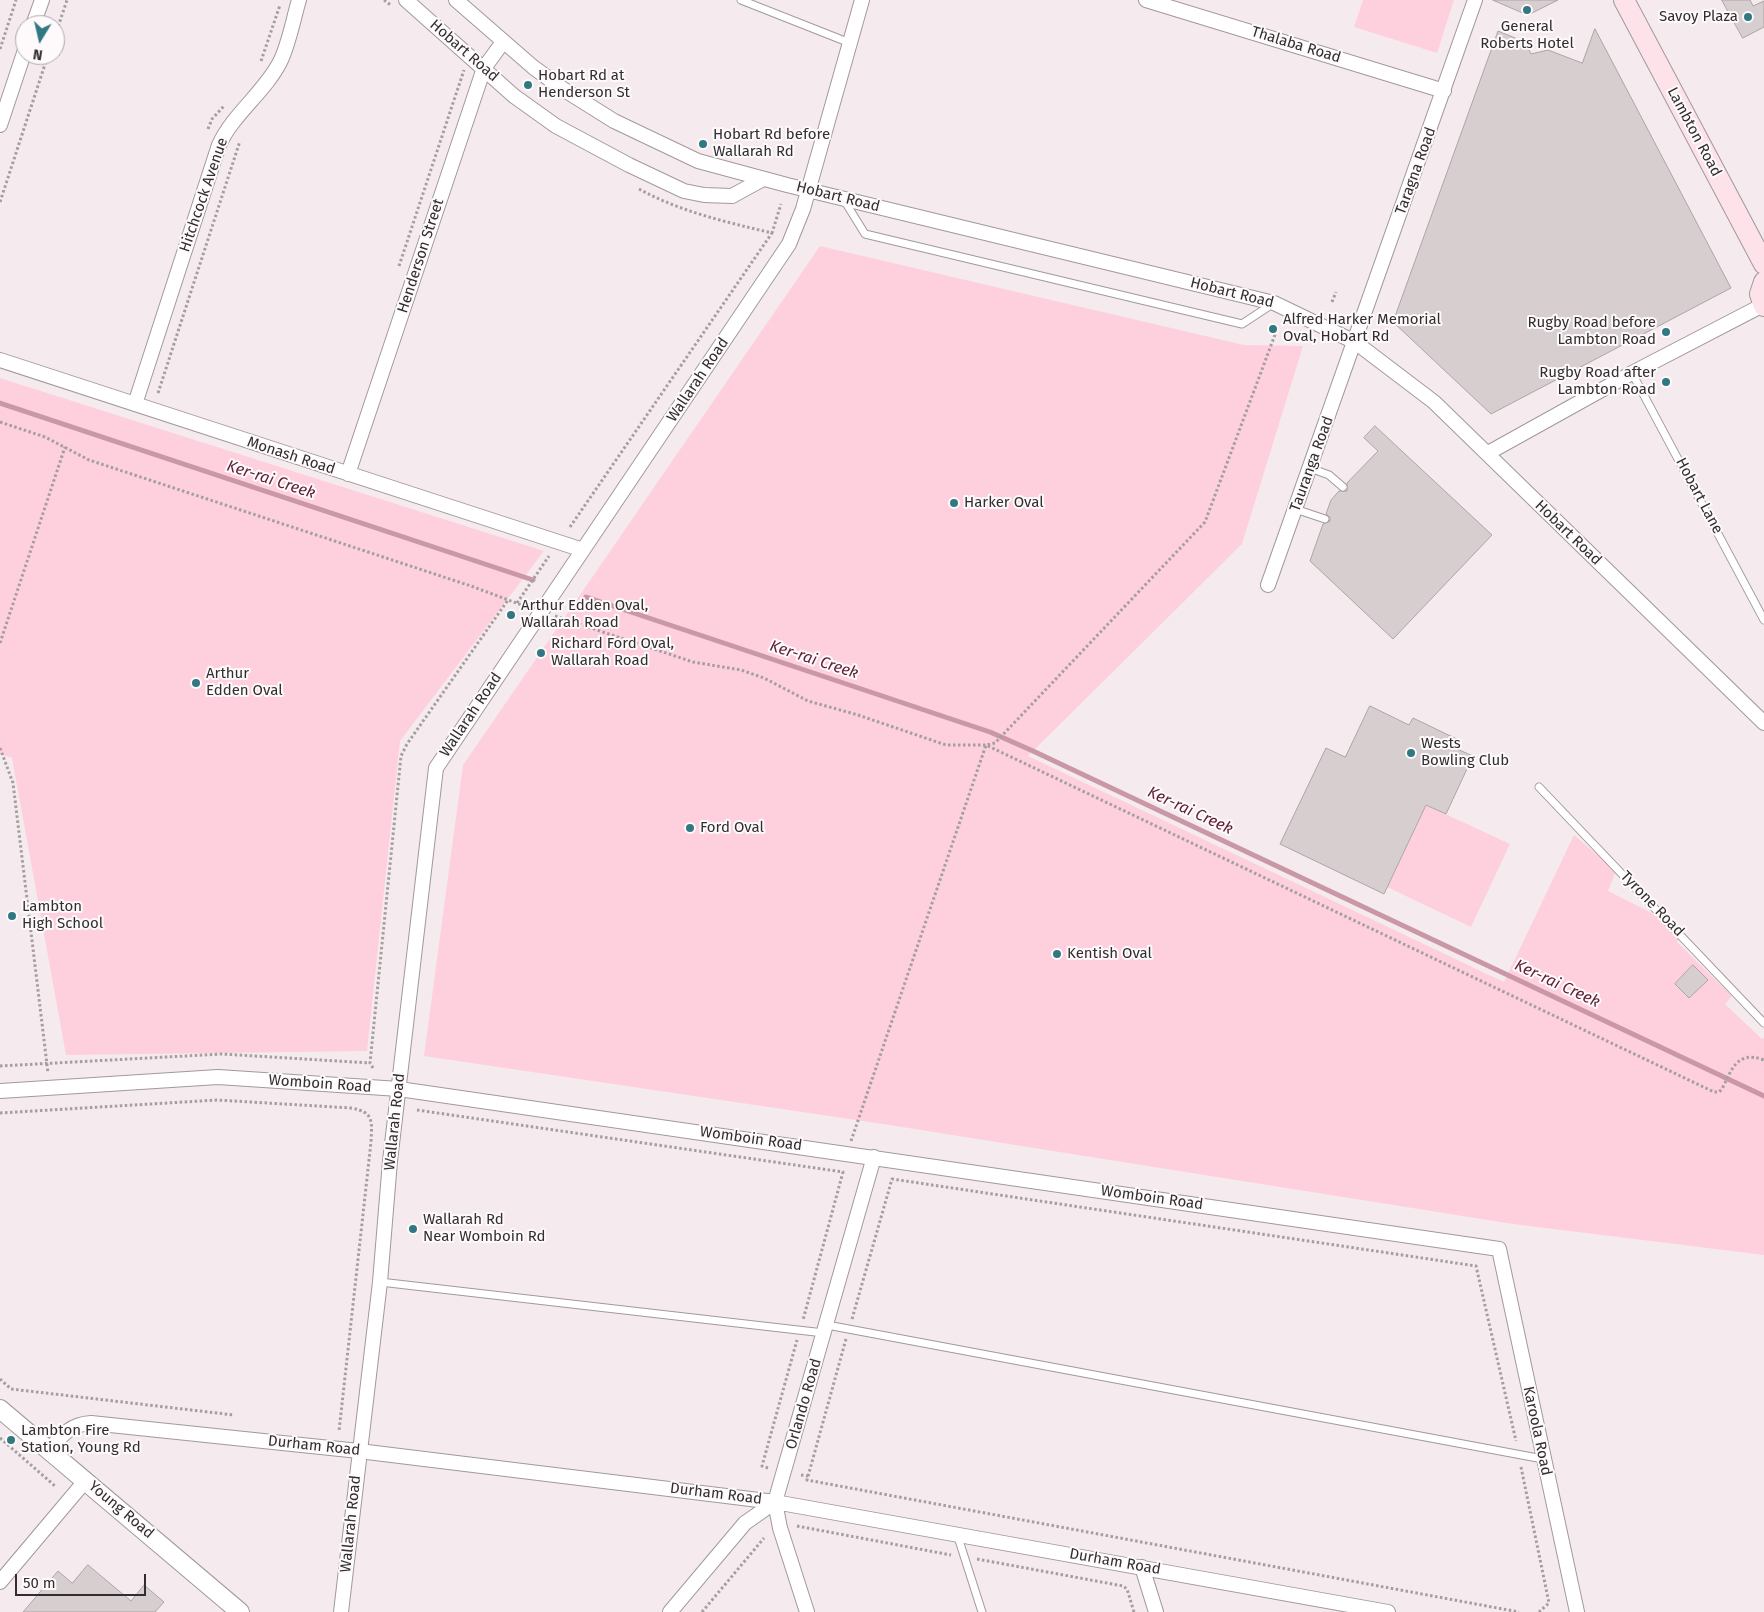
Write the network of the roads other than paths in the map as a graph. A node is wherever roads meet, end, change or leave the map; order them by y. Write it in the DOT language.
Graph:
graph roads {
  1 [pos="42,0"];
  2 [pos="299,0"];
  3 [pos="406,0"];
  4 [pos="456,0"];
  5 [pos="742,0"];
  6 [pos="862,0"];
  7 [pos="1146,0"];
  8 [pos="1475,0"];
  9 [pos="1624,0"];
  10 [pos="37,15"];
  11 [pos="503,42"];
  12 [pos="850,43"];
  13 [pos="20,65"];
  14 [pos="484,68"];
  15 [pos="1444,91"];
  16 [pos="0,125"];
  17 [pos="763,179"];
  18 [pos="809,190"];
  19 [pos="843,199"];
  20 [pos="1764,264"];
  21 [pos="1764,282"];
  22 [pos="1274,303"];
  23 [pos="1764,306"];
  24 [pos="1355,342"];
  25 [pos="0,360"];
  26 [pos="1632,373"];
  27 [pos="135,404"];
  28 [pos="1488,453"];
  29 [pos="1310,468"];
  30 [pos="348,474"];
  31 [pos="1343,487"];
  32 [pos="1295,509"];
  33 [pos="1324,519"];
  34 [pos="583,550"];
  35 [pos="1268,585"];
  36 [pos="1764,620"];
  37 [pos="1764,723"];
  38 [pos="1539,787"];
  39 [pos="1764,1023"];
  40 [pos="398,1089"];
  41 [pos="0,1091"];
  42 [pos="874,1158"];
  43 [pos="1499,1249"];
  44 [pos="380,1282"];
  45 [pos="826,1329"];
  46 [pos="0,1410"];
  47 [pos="49,1450"];
  48 [pos="359,1451"];
  49 [pos="1543,1459"];
  50 [pos="86,1480"];
  51 [pos="775,1502"];
  52 [pos="957,1533"];
  53 [pos="1142,1567"];
  54 [pos="0,1582"];
  55 [pos="1331,1606"];
  56 [pos="240,1612"];
  57 [pos="341,1612"];
  58 [pos="670,1612"];
  59 [pos="807,1612"];
  60 [pos="982,1612"];
  61 [pos="1156,1612"];
  62 [pos="1388,1612"];
  63 [pos="1577,1612"];
  1 -- 10 [label="street"];
  2 -- 27 [label="street, Hitchcock Avenue"];
  3 -- 14 [label="street, Hobart Road"];
  4 -- 11 [label="street, Hobart Road"];
  5 -- 12 [label="lane"];
  6 -- 12 [label="street, Wallarah Road"];
  7 -- 15 [label="street, Thalaba Road"];
  8 -- 15 [label="street, Taragna Road"];
  9 -- 20 [label="main road, Lambton Road"];
  11 -- 14 [label="street, Henderson Street"];
  11 -- 17 [label="street, Hobart Road"];
  12 -- 18 [label="street, Wallarah Road"];
  13 -- 16 [label="street"];
  14 -- 17 [label="street, Hobart Road"];
  14 -- 30 [label="street, Henderson Street"];
  15 -- 24 [label="street, Taragna Road"];
  17 -- 18 [label="street, Hobart Road"];
  18 -- 19 [label="street, Hobart Road"];
  18 -- 34 [label="street, Wallarah Road"];
  19 -- 22 [label="street, Hobart Road"];
  19 -- 22 [label="lane"];
  21 -- 23 [label="main road"];
  22 -- 24 [label="street, Hobart Road"];
  23 -- 26 [label="street"];
  24 -- 28 [label="street, Hobart Road"];
  24 -- 29 [label="street, Tauranga Road"];
  25 -- 27 [label="street, Monash Road"];
  26 -- 28 [label="street"];
  26 -- 36 [label="lane, Hobart Lane"];
  27 -- 30 [label="street, Monash Road"];
  28 -- 37 [label="street, Hobart Road"];
  29 -- 31 [label="lane"];
  29 -- 32 [label="street, Tauranga Road"];
  30 -- 34 [label="street, Monash Road"];
  32 -- 33 [label="lane"];
  32 -- 35 [label="street, Tauranga Road"];
  34 -- 40 [label="street, Wallarah Road"];
  38 -- 39 [label="lane, Tyrone Road"];
  40 -- 41 [label="street, Womboin Road"];
  40 -- 42 [label="street, Womboin Road"];
  40 -- 44 [label="street, Wallarah Road"];
  42 -- 43 [label="street, Womboin Road"];
  42 -- 45 [label="street, Orlando Road"];
  43 -- 49 [label="street, Karoola Road"];
  44 -- 45 [label="lane"];
  44 -- 48 [label="street, Wallarah Road"];
  45 -- 49 [label="lane"];
  45 -- 51 [label="street, Orlando Road"];
  46 -- 47 [label="street, Young Road"];
  47 -- 48 [label="street, Durham Road"];
  47 -- 50 [label="street, Young Road"];
  48 -- 51 [label="street, Durham Road"];
  48 -- 57 [label="street, Wallarah Road"];
  49 -- 63 [label="street, Karoola Road"];
  50 -- 54 [label="street"];
  50 -- 56 [label="street, Young Road"];
  51 -- 52 [label="street, Durham Road"];
  51 -- 58 [label="street"];
  51 -- 59 [label="street"];
  52 -- 53 [label="street, Durham Road"];
  52 -- 60 [label="lane"];
  53 -- 55 [label="street, Durham Road"];
  53 -- 61 [label="street"];
  55 -- 62 [label="street, Durham Road"];
}
